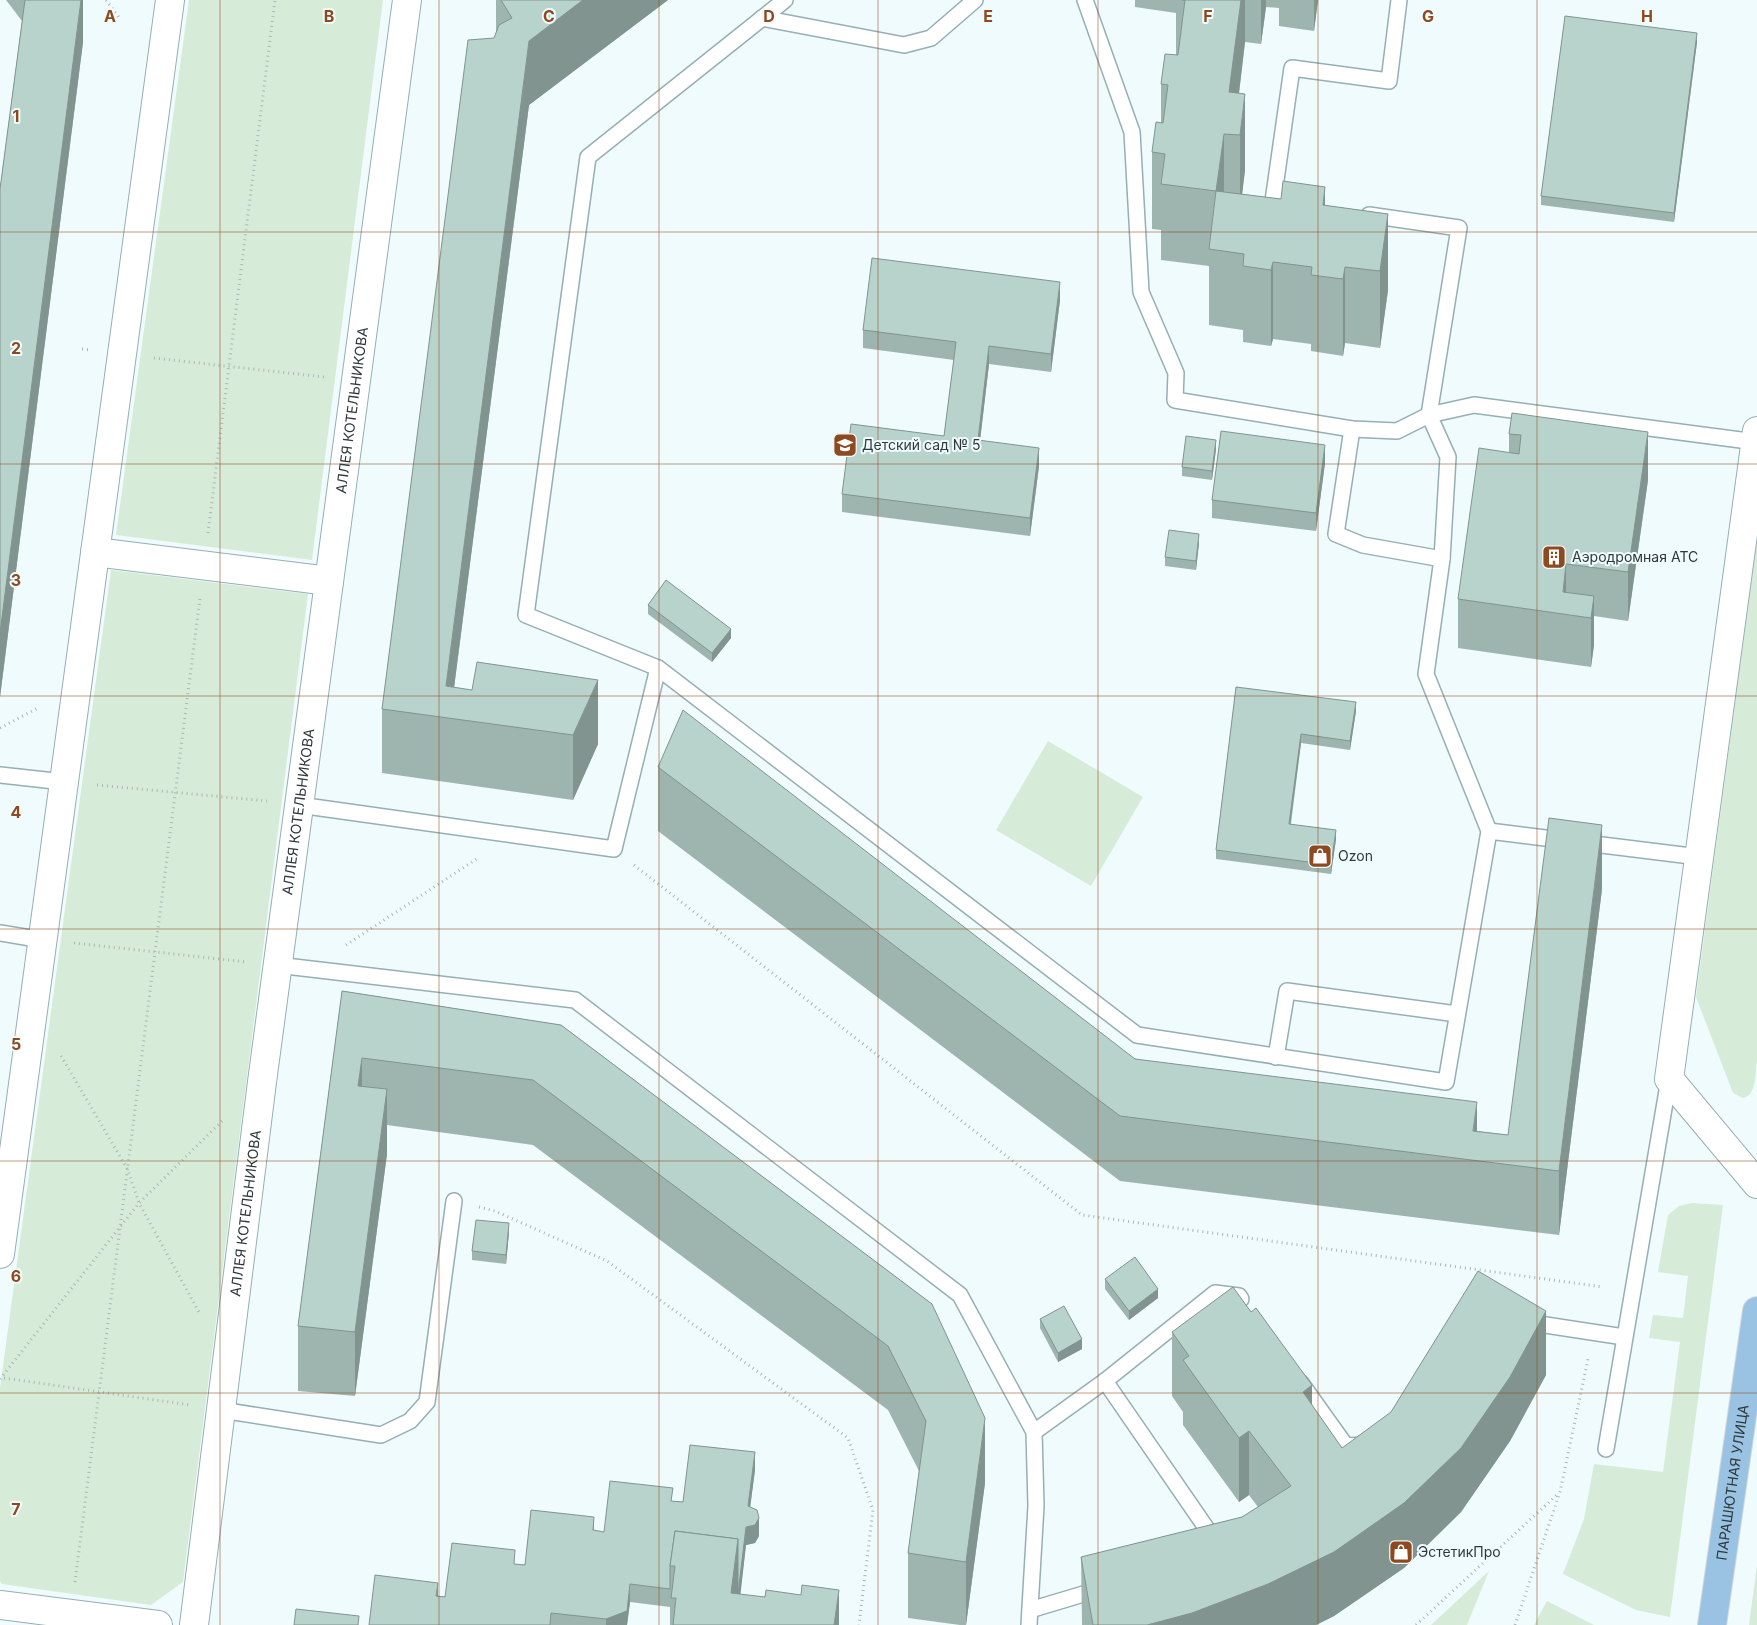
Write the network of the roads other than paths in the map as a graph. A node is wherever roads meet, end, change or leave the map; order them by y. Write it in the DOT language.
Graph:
graph roads {
  1 [pos="170,0"];
  2 [pos="407,0"];
  3 [pos="785,0"];
  4 [pos="974,0"];
  5 [pos="1085,0"];
  6 [pos="1399,0"];
  7 [pos="762,18"];
  8 [pos="1303,205"];
  9 [pos="1352,212"];
  10 [pos="1429,415"];
  11 [pos="1352,429"];
  12 [pos="1756,436"];
  13 [pos="94,552"];
  14 [pos="1442,559"];
  15 [pos="329,581"];
  16 [pos="658,668"];
  17 [pos="0,775"];
  18 [pos="64,782"];
  19 [pos="299,804"];
  20 [pos="1489,831"];
  21 [pos="1699,858"];
  22 [pos="0,933"];
  23 [pos="42,940"];
  24 [pos="277,965"];
  25 [pos="1457,1014"];
  26 [pos="1276,1057"];
  27 [pos="1669,1079"];
  28 [pos="1757,1184"];
  29 [pos="454,1201"];
  30 [pos="0,1254"];
  31 [pos="1757,1311"];
  32 [pos="1251,1312"];
  33 [pos="1508,1319"];
  34 [pos="1624,1337"];
  35 [pos="1290,1367"];
  36 [pos="1105,1381"];
  37 [pos="221,1410"];
  38 [pos="1034,1432"];
  39 [pos="1382,1436"];
  40 [pos="1606,1449"];
  41 [pos="1203,1560"];
  42 [pos="1117,1584"];
  43 [pos="0,1605"];
  44 [pos="1030,1610"];
  45 [pos="158,1625"];
  46 [pos="194,1625"];
  47 [pos="1029,1625"];
  48 [pos="1712,1625"];
  1 -- 13 [label="street"];
  2 -- 15 [label="street, АЛЛЕЯ КОТЕЛЬНИКОВА"];
  3 -- 7 [label="lane"];
  4 -- 7 [label="lane"];
  5 -- 11 [label="lane"];
  6 -- 8 [label="lane"];
  7 -- 16 [label="lane"];
  9 -- 10 [label="lane"];
  10 -- 11 [label="lane"];
  10 -- 12 [label="lane"];
  10 -- 14 [label="lane"];
  11 -- 14 [label="lane"];
  12 -- 21 [label="street"];
  13 -- 15 [label="street"];
  13 -- 18 [label="street"];
  14 -- 20 [label="lane"];
  15 -- 19 [label="street, АЛЛЕЯ КОТЕЛЬНИКОВА"];
  16 -- 19 [label="lane"];
  16 -- 26 [label="lane"];
  17 -- 18 [label="lane"];
  18 -- 23 [label="street"];
  19 -- 24 [label="street, АЛЛЕЯ КОТЕЛЬНИКОВА"];
  20 -- 21 [label="lane"];
  20 -- 25 [label="lane"];
  21 -- 27 [label="street"];
  22 -- 23 [label="lane"];
  23 -- 30 [label="street"];
  24 -- 37 [label="street, АЛЛЕЯ КОТЕЛЬНИКОВА"];
  24 -- 38 [label="lane"];
  25 -- 26 [label="lane"];
  25 -- 26 [label="lane"];
  27 -- 28 [label="street"];
  27 -- 34 [label="lane"];
  29 -- 37 [label="lane"];
  31 -- 48 [label="main road, ПАРАШЮТНАЯ УЛИЦА"];
  32 -- 36 [label="lane"];
  33 -- 34 [label="lane"];
  34 -- 40 [label="lane"];
  35 -- 39 [label="lane"];
  36 -- 38 [label="lane"];
  36 -- 41 [label="lane"];
  37 -- 46 [label="street, АЛЛЕЯ КОТЕЛЬНИКОВА"];
  38 -- 44 [label="lane"];
  42 -- 44 [label="lane"];
  43 -- 45 [label="street"];
  44 -- 47 [label="lane"];
}
